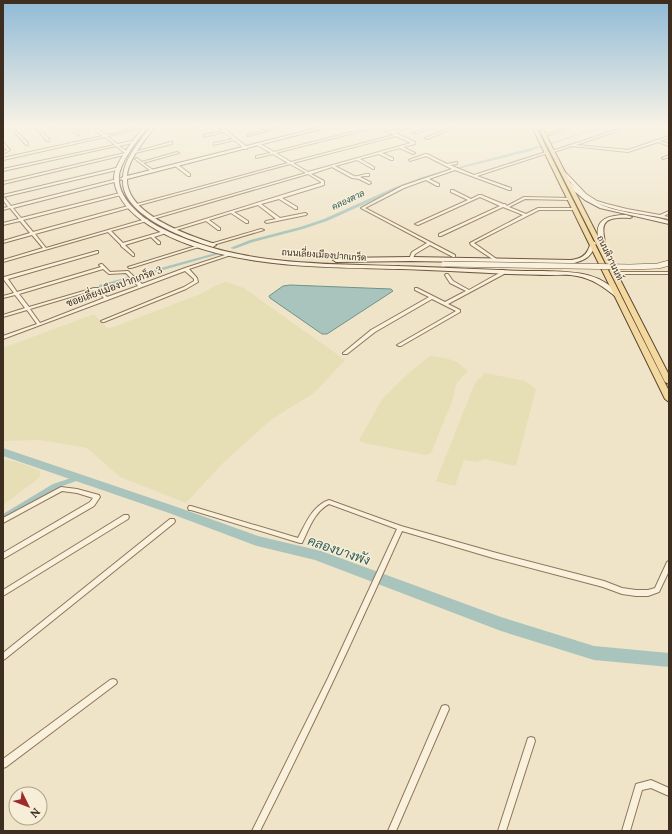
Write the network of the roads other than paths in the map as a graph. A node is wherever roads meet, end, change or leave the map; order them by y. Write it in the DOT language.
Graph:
graph roads {
  1 [pos="29,164"];
  2 [pos="82,164"];
  3 [pos="122,164"];
  4 [pos="129,164"];
  5 [pos="142,164"];
  6 [pos="180,164"];
  7 [pos="287,164"];
  8 [pos="292,164"];
  9 [pos="339,164"];
  10 [pos="366,164"];
  11 [pos="452,164"];
  12 [pos="512,164"];
  13 [pos="555,164"];
  14 [pos="558,164"];
  15 [pos="176,165"];
  16 [pos="447,165"];
  17 [pos="332,166"];
  18 [pos="120,168"];
  19 [pos="373,168"];
  20 [pos="453,168"];
  21 [pos="3,170"];
  22 [pos="152,171"];
  23 [pos="308,173"];
  24 [pos="564,173"];
  25 [pos="189,175"];
  26 [pos="368,176"];
  27 [pos="473,176"];
  28 [pos="124,178"];
  29 [pos="355,178"];
  30 [pos="426,179"];
  31 [pos="117,180"];
  32 [pos="3,183"];
  33 [pos="369,183"];
  34 [pos="569,184"];
  35 [pos="438,185"];
  36 [pos="510,189"];
  37 [pos="452,191"];
  38 [pos="120,194"];
  39 [pos="3,197"];
  40 [pos="280,198"];
  41 [pos="570,199"];
  42 [pos="472,200"];
  43 [pos="259,204"];
  44 [pos="135,205"];
  45 [pos="505,206"];
  46 [pos="12,207"];
  47 [pos="128,207"];
  48 [pos="296,208"];
  49 [pos="3,209"];
  50 [pos="575,210"];
  51 [pos="232,212"];
  52 [pos="669,212"];
  53 [pos="305,214"];
  54 [pos="526,214"];
  55 [pos="661,216"];
  56 [pos="152,218"];
  57 [pos="669,218"];
  58 [pos="22,219"];
  59 [pos="280,219"];
  60 [pos="146,220"];
  61 [pos="207,220"];
  62 [pos="247,222"];
  63 [pos="267,222"];
  64 [pos="669,223"];
  65 [pos="3,224"];
  66 [pos="417,224"];
  67 [pos="669,227"];
  68 [pos="219,229"];
  69 [pos="172,230"];
  70 [pos="262,230"];
  71 [pos="109,231"];
  72 [pos="165,232"];
  73 [pos="33,233"];
  74 [pos="440,235"];
  75 [pos="152,236"];
  76 [pos="3,242"];
  77 [pos="159,243"];
  78 [pos="430,243"];
  79 [pos="593,243"];
  80 [pos="212,244"];
  81 [pos="122,245"];
  82 [pos="200,246"];
  83 [pos="45,248"];
  84 [pos="97,252"];
  85 [pos="604,252"];
  86 [pos="232,254"];
  87 [pos="133,256"];
  88 [pos="454,256"];
  89 [pos="411,259"];
  90 [pos="3,261"];
  91 [pos="497,261"];
  92 [pos="571,262"];
  93 [pos="341,263"];
  94 [pos="669,263"];
  95 [pos="445,265"];
  96 [pos="130,267"];
  97 [pos="669,268"];
  98 [pos="186,269"];
  99 [pos="503,271"];
  100 [pos="669,272"];
  101 [pos="567,273"];
  102 [pos="614,273"];
  103 [pos="447,275"];
  104 [pos="4,279"];
  105 [pos="141,286"];
  106 [pos="416,289"];
  107 [pos="469,291"];
  108 [pos="16,293"];
  109 [pos="618,296"];
  110 [pos="3,297"];
  111 [pos="432,297"];
  112 [pos="107,298"];
  113 [pos="445,304"];
  114 [pos="28,308"];
  115 [pos="3,316"];
  116 [pos="103,321"];
  117 [pos="39,324"];
  118 [pos="3,338"];
  119 [pos="399,345"];
  120 [pos="345,353"];
  121 [pos="669,382"];
  122 [pos="669,399"];
  123 [pos="191,508"];
  124 [pos="126,517"];
  125 [pos="3,521"];
  126 [pos="172,521"];
  127 [pos="400,528"];
  128 [pos="3,556"];
  129 [pos="669,564"];
  130 [pos="3,593"];
  131 [pos="3,657"];
  132 [pos="113,682"];
  133 [pos="445,708"];
  134 [pos="531,741"];
  135 [pos="3,764"];
  136 [pos="669,792"];
  137 [pos="256,831"];
  138 [pos="392,831"];
  139 [pos="502,831"];
  140 [pos="626,831"];
  1 -- 21 [label="street"];
  2 -- 32 [label="street"];
  3 -- 18 [label="main road, ถนนเลี่ยงเมืองปากเกร็ด"];
  4 -- 28 [label="main road"];
  5 -- 22 [label="street"];
  6 -- 15 [label="main road"];
  7 -- 44 [label="street"];
  8 -- 23 [label="street"];
  9 -- 17 [label="street"];
  10 -- 19 [label="street"];
  11 -- 16 [label="street"];
  12 -- 27 [label="street"];
  13 -- 41 [label="main road, ถนนติวานนท์"];
  14 -- 24 [label="main road, ถนนติวานนท์"];
  15 -- 22 [label="main road"];
  15 -- 25 [label="street"];
  16 -- 20 [label="street"];
  17 -- 23 [label="street"];
  17 -- 29 [label="street"];
  18 -- 31 [label="main road, ถนนเลี่ยงเมืองปากเกร็ด"];
  18 -- 39 [label="street"];
  20 -- 27 [label="street"];
  20 -- 30 [label="street"];
  22 -- 28 [label="main road"];
  23 -- 40 [label="street"];
  23 -- 56 [label="street"];
  24 -- 34 [label="main road, ถนนติวานนท์"];
  24 -- 55 [label="street"];
  26 -- 29 [label="street"];
  27 -- 36 [label="street"];
  28 -- 31 [label="main road"];
  28 -- 44 [label="main road, ถนนเลี่ยงเมืองปากเกร็ด"];
  29 -- 33 [label="street"];
  30 -- 35 [label="street"];
  30 -- 78 [label="street"];
  31 -- 38 [label="main road, ถนนเลี่ยงเมืองปากเกร็ด"];
  31 -- 46 [label="street"];
  34 -- 64 [label="main road"];
  34 -- 85 [label="main road, ถนนติวานนท์"];
  37 -- 42 [label="street"];
  38 -- 47 [label="main road, ถนนเลี่ยงเมืองปากเกร็ด"];
  38 -- 58 [label="street"];
  39 -- 46 [label="street"];
  40 -- 43 [label="street"];
  40 -- 48 [label="street"];
  41 -- 45 [label="street"];
  41 -- 50 [label="main road, ถนนติวานนท์"];
  42 -- 45 [label="street"];
  42 -- 66 [label="street"];
  43 -- 51 [label="street"];
  43 -- 59 [label="street"];
  44 -- 56 [label="main road, ถนนเลี่ยงเมืองปากเกร็ด"];
  45 -- 54 [label="street"];
  45 -- 74 [label="street"];
  46 -- 49 [label="street"];
  46 -- 58 [label="street"];
  47 -- 60 [label="main road, ถนนเลี่ยงเมืองปากเกร็ด"];
  47 -- 73 [label="street"];
  50 -- 54 [label="street"];
  50 -- 79 [label="main road, ถนนติวานนท์"];
  51 -- 61 [label="street"];
  51 -- 62 [label="street"];
  52 -- 55 [label="street"];
  53 -- 59 [label="street"];
  54 -- 91 [label="street"];
  55 -- 57 [label="street"];
  56 -- 69 [label="main road, ถนนเลี่ยงเมืองปากเกร็ด"];
  58 -- 65 [label="street"];
  58 -- 73 [label="street"];
  59 -- 63 [label="street"];
  60 -- 71 [label="street"];
  60 -- 72 [label="main road, ถนนเลี่ยงเมืองปากเกร็ด"];
  61 -- 68 [label="street"];
  61 -- 69 [label="street"];
  67 -- 85 [label="main road"];
  69 -- 80 [label="main road, ถนนเลี่ยงเมืองปากเกร็ด"];
  70 -- 80 [label="street"];
  71 -- 81 [label="street"];
  71 -- 83 [label="street"];
  72 -- 75 [label="street"];
  72 -- 82 [label="main road, ถนนเลี่ยงเมืองปากเกร็ด"];
  73 -- 76 [label="street"];
  73 -- 83 [label="street"];
  75 -- 77 [label="street"];
  75 -- 81 [label="street"];
  78 -- 88 [label="street"];
  78 -- 89 [label="street"];
  79 -- 92 [label="main road, ถนนเลี่ยงเมืองปากเกร็ด"];
  79 -- 109 [label="main road, ถนนติวานนท์"];
  80 -- 93 [label="main road, ถนนเลี่ยงเมืองปากเกร็ด"];
  81 -- 87 [label="street"];
  82 -- 86 [label="main road, ถนนเลี่ยงเมืองปากเกร็ด"];
  82 -- 96 [label="street"];
  83 -- 90 [label="street"];
  84 -- 104 [label="street"];
  85 -- 102 [label="main road, ถนนติวานนท์"];
  86 -- 93 [label="main road, ถนนเลี่ยงเมืองปากเกร็ด"];
  86 -- 98 [label="street, ซอยเลี่ยงเมืองปากเกร็ด 3"];
  89 -- 91 [label="main road, ถนนเลี่ยงเมืองปากเกร็ด"];
  89 -- 93 [label="main road, ถนนเลี่ยงเมืองปากเกร็ด"];
  91 -- 92 [label="main road, ถนนเลี่ยงเมืองปากเกร็ด"];
  92 -- 101 [label="main road"];
  93 -- 95 [label="main road"];
  93 -- 99 [label="main road, ถนนเลี่ยงเมืองปากเกร็ด"];
  94 -- 95 [label="main road, bridge"];
  95 -- 97 [label="main road, bridge"];
  98 -- 105 [label="street, ซอยเลี่ยงเมืองปากเกร็ด 3"];
  98 -- 116 [label="street"];
  99 -- 101 [label="main road, ถนนเลี่ยงเมืองปากเกร็ด"];
  99 -- 107 [label="street"];
  100 -- 102 [label="street"];
  101 -- 109 [label="main road, ถนนเลี่ยงเมืองปากเกร็ด"];
  102 -- 121 [label="main road, ถนนติวานนท์"];
  103 -- 107 [label="street"];
  104 -- 108 [label="street"];
  105 -- 108 [label="street"];
  105 -- 112 [label="street, ซอยเลี่ยงเมืองปากเกร็ด 3"];
  106 -- 111 [label="street"];
  107 -- 113 [label="street"];
  108 -- 110 [label="street"];
  108 -- 114 [label="street"];
  109 -- 122 [label="main road, ถนนติวานนท์"];
  111 -- 113 [label="street"];
  111 -- 120 [label="street"];
  112 -- 114 [label="street"];
  112 -- 117 [label="street, ซอยเลี่ยงเมืองปากเกร็ด 3"];
  113 -- 119 [label="street"];
  114 -- 115 [label="street"];
  114 -- 117 [label="street"];
  117 -- 118 [label="street, ซอยเลี่ยงเมืองปากเกร็ด 3"];
  123 -- 127 [label="street"];
  124 -- 130 [label="street"];
  125 -- 128 [label="street"];
  126 -- 131 [label="street"];
  127 -- 129 [label="street"];
  127 -- 137 [label="street"];
  132 -- 135 [label="street"];
  133 -- 138 [label="street"];
  134 -- 139 [label="street"];
  136 -- 140 [label="street"];
}
